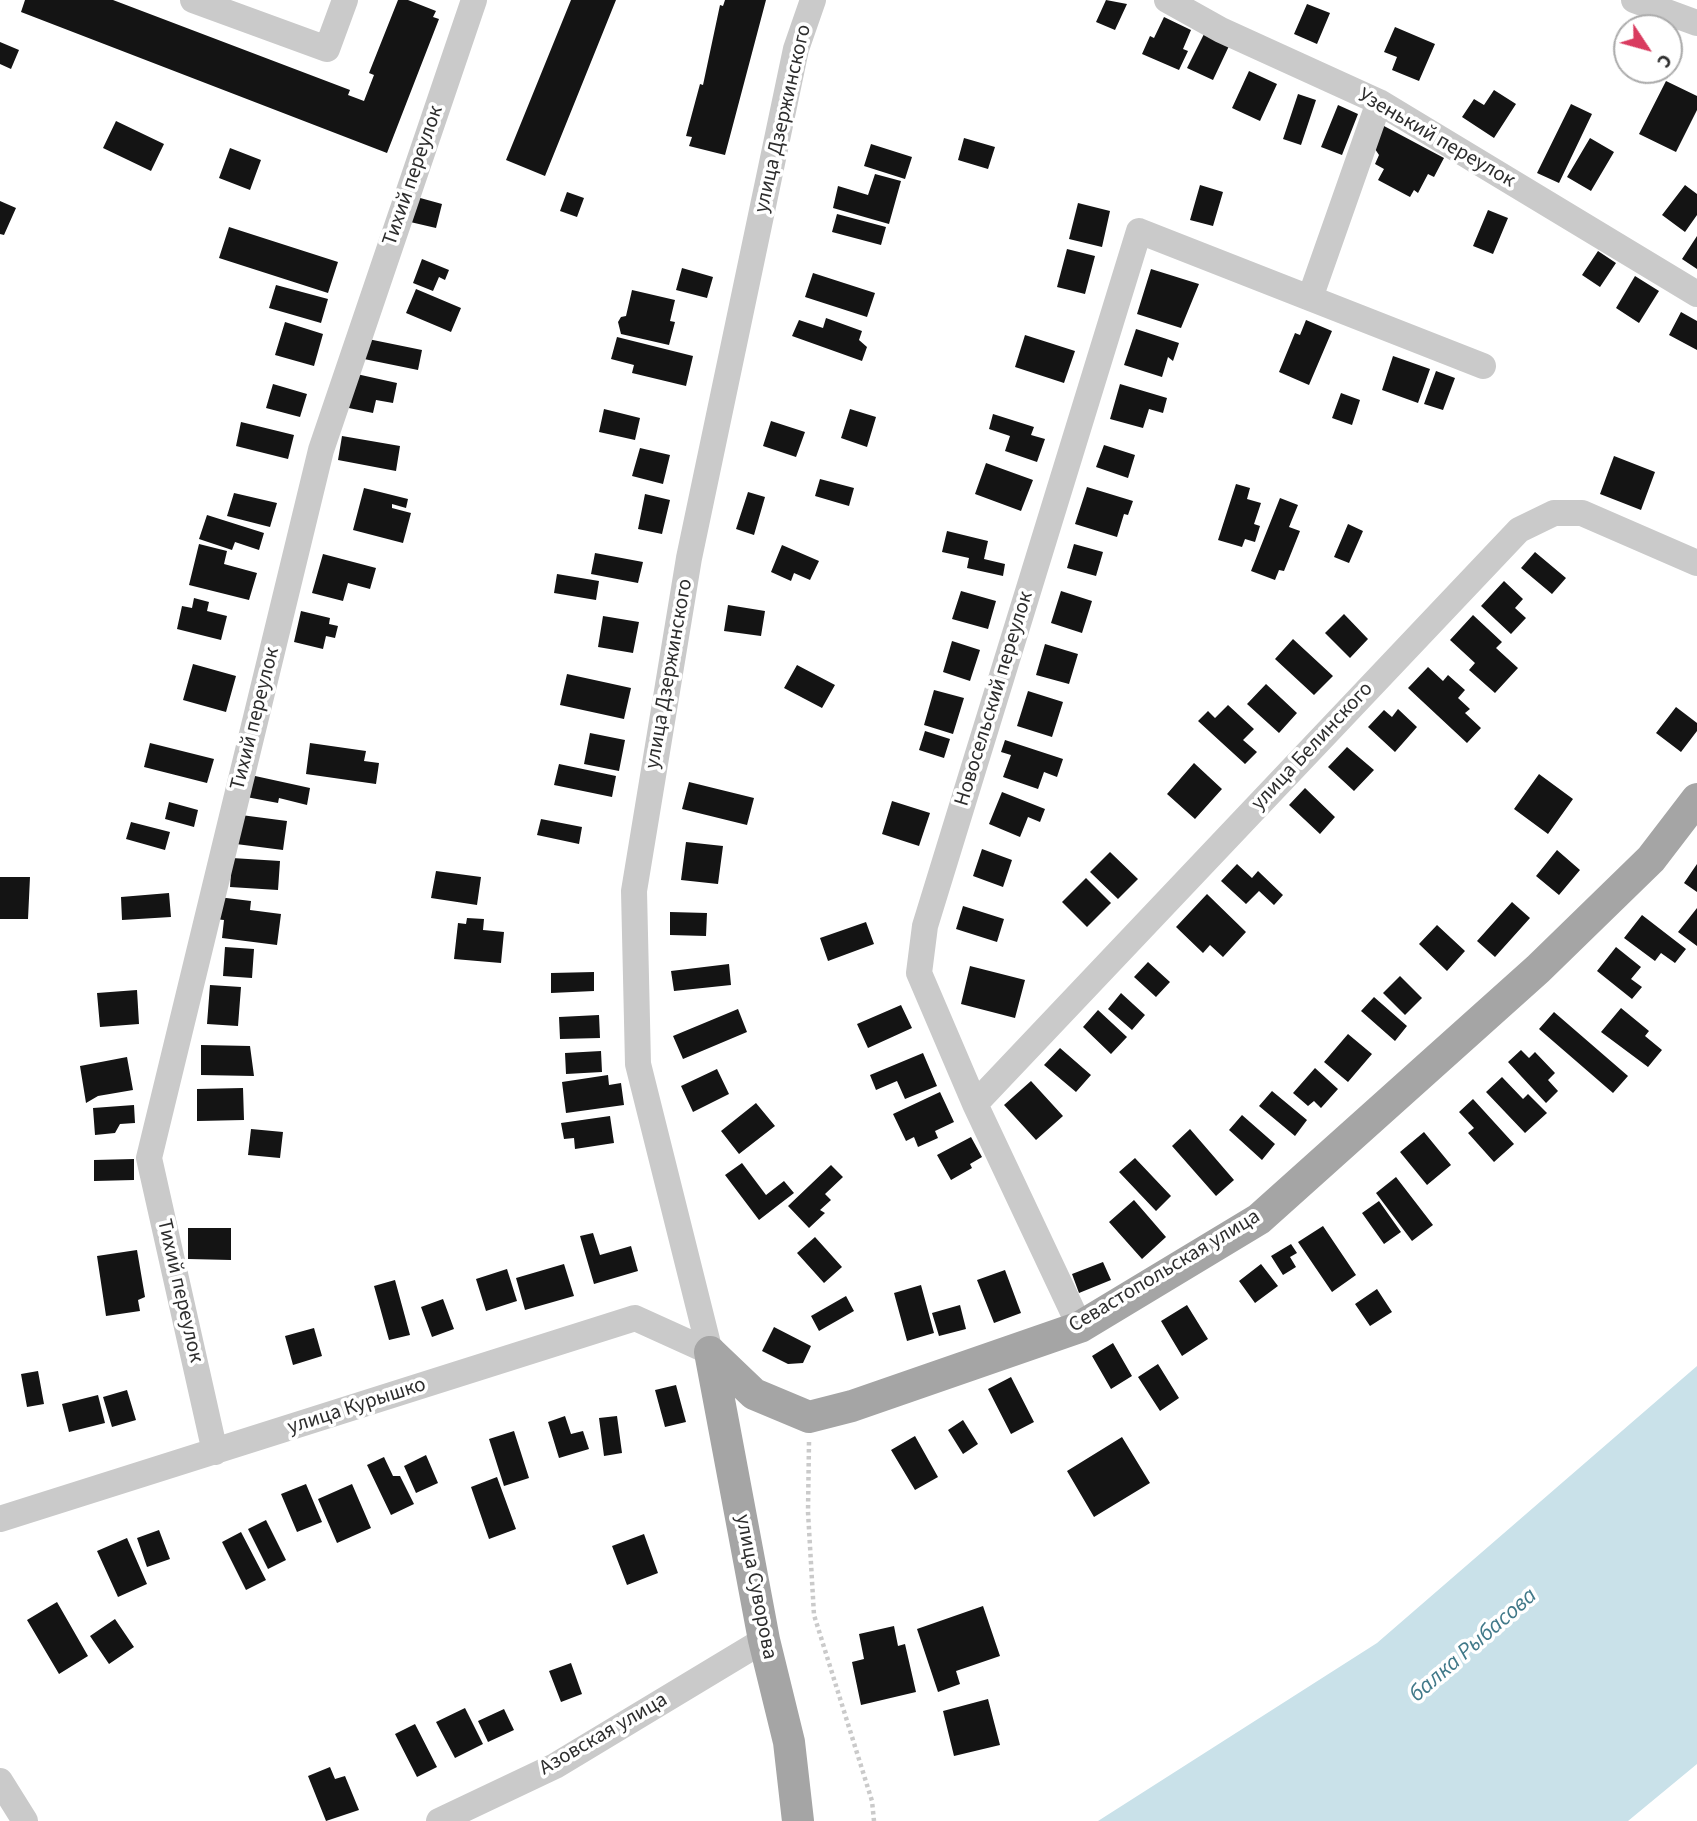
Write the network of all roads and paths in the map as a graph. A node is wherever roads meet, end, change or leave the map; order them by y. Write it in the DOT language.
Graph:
graph roads {
  1 [pos="193,0"];
  2 [pos="345,0"];
  3 [pos="474,0"];
  4 [pos="813,0"];
  5 [pos="1167,0"];
  6 [pos="1634,0"];
  7 [pos="1697,23"];
  8 [pos="1379,103"];
  9 [pos="1697,294"];
  10 [pos="1311,298"];
  11 [pos="1483,366"];
  12 [pos="1697,563"];
  13 [pos="1697,799"];
  14 [pos="975,1104"];
  15 [pos="1080,1326"];
  16 [pos="710,1352"];
  17 [pos="809,1417"];
  18 [pos="215,1451"];
  19 [pos="0,1519"];
  20 [pos="764,1640"];
  21 [pos="0,1781"];
  22 [pos="25,1821"];
  23 [pos="439,1821"];
  24 [pos="798,1821"];
  25 [pos="874,1821"];
  1 -- 2 [label="street"];
  3 -- 18 [label="street, Тихий переулок"];
  4 -- 16 [label="street, улица Дзержинского"];
  5 -- 8 [label="street, Узенький переулок"];
  6 -- 7 [label="street"];
  8 -- 9 [label="street, Узенький переулок"];
  8 -- 10 [label="street"];
  10 -- 11 [label="street, Новосельский переулок"];
  10 -- 14 [label="street, Новосельский переулок"];
  12 -- 14 [label="street, улица Белинского"];
  13 -- 15 [label="main road, Севастопольская улица"];
  14 -- 15 [label="street, Новосельский переулок"];
  15 -- 17 [label="main road, Севастопольская улица"];
  16 -- 17 [label="main road"];
  16 -- 18 [label="street, улица Курышко"];
  16 -- 20 [label="main road, улица Суворова"];
  17 -- 25 [label="path"];
  18 -- 19 [label="street, улица Курышко"];
  20 -- 23 [label="street, Азовская улица"];
  20 -- 24 [label="main road, улица Суворова"];
  21 -- 22 [label="street"];
}
